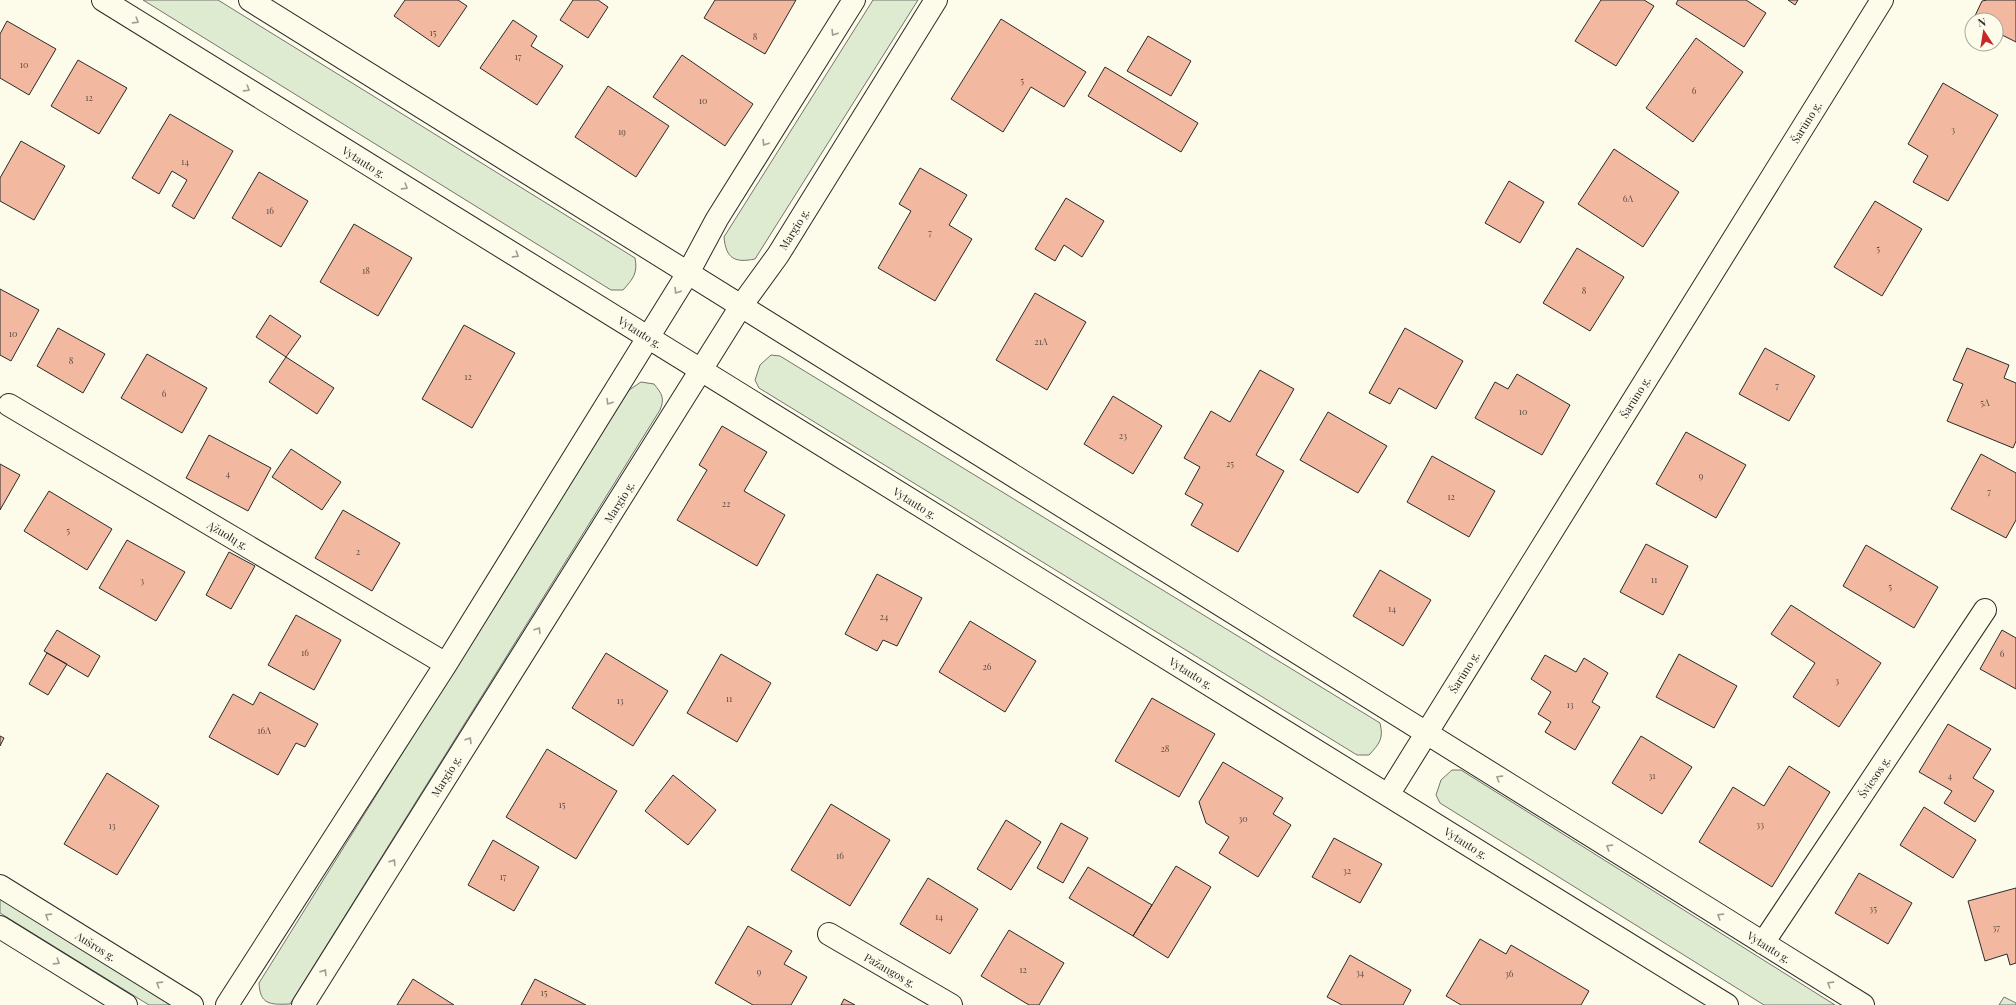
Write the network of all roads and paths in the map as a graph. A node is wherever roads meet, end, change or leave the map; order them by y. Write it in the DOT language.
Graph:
graph roads {
  1 [pos="103,0"];
  2 [pos="250,0"];
  3 [pos="854,0"];
  4 [pos="936,0"];
  5 [pos="1882,0"];
  6 [pos="688,273"];
  7 [pos="741,306"];
  8 [pos="648,337"];
  9 [pos="701,371"];
  10 [pos="9,405"];
  11 [pos="1985,610"];
  12 [pos="446,664"];
  13 [pos="1426,733"];
  14 [pos="1388,795"];
  15 [pos="0,886"];
  16 [pos="0,927"];
  17 [pos="829,934"];
  18 [pos="1763,943"];
  19 [pos="126,1005"];
  20 [pos="192,1005"];
  21 [pos="227,1005"];
  22 [pos="303,1005"];
  23 [pos="951,1005"];
  24 [pos="1727,1005"];
  25 [pos="1863,1005"];
  1 -- 8 [label="street, Vytauto g., one-way"];
  2 -- 6 [label="street, Vytauto g."];
  3 -- 6 [label="street, one-way"];
  4 -- 7 [label="street, Margio g."];
  5 -- 13 [label="street, Šarūno g."];
  6 -- 7 [label="street, Vytauto g."];
  6 -- 8 [label="street, one-way"];
  7 -- 9 [label="street, Margio g."];
  7 -- 13 [label="street, Vytauto g."];
  8 -- 9 [label="street, Vytauto g."];
  8 -- 12 [label="street, one-way"];
  9 -- 14 [label="street, Vytauto g."];
  22 -- 9 [label="street, Margio g., one-way"];
  10 -- 12 [label="street, Ąžuolų g."];
  11 -- 18 [label="street, Šviesos g."];
  12 -- 21 [label="street"];
  13 -- 14 [label="street, Šarūno g."];
  18 -- 13 [label="street, Vytauto g., one-way"];
  14 -- 24 [label="street, Vytauto g."];
  20 -- 15 [label="street, Aušros g., one-way"];
  16 -- 19 [label="street, one-way"];
  17 -- 23 [label="street, Pažangos g."];
  25 -- 18 [label="street, Vytauto g., one-way"];
}
